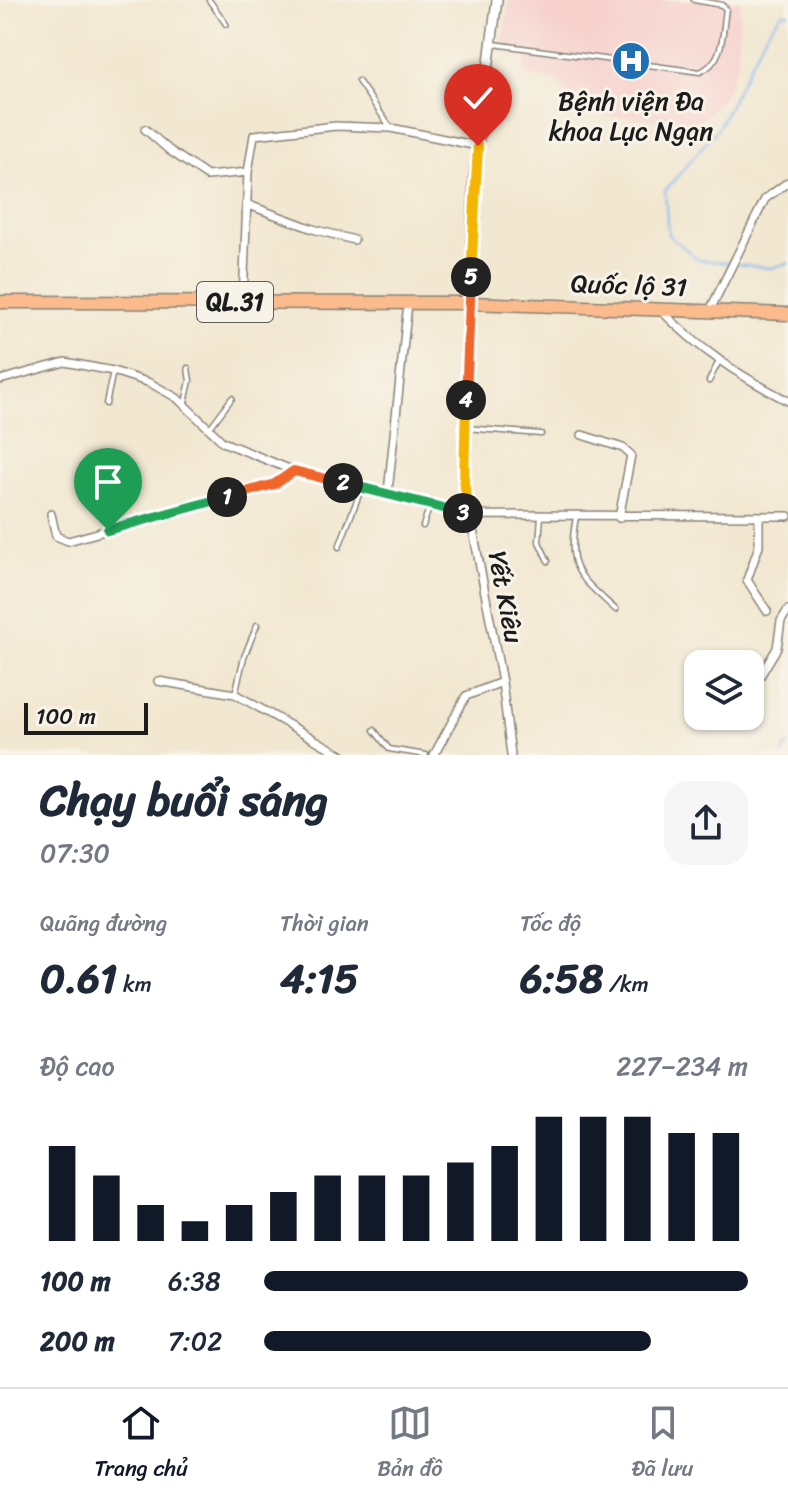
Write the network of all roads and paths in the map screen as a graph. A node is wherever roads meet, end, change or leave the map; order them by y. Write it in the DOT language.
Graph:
graph roads {
  1 [pos="209,0"];
  2 [pos="497,0"];
  3 [pos="694,0"];
  4 [pos="226,24"];
  5 [pos="491,44"];
  6 [pos="358,81"];
  7 [pos="391,128"];
  8 [pos="145,129"];
  9 [pos="478,146"];
  10 [pos="248,172"];
  11 [pos="788,182"];
  12 [pos="246,204"];
  13 [pos="354,240"];
  14 [pos="0,302"];
  15 [pos="243,302"];
  16 [pos="408,303"];
  17 [pos="469,303"];
  18 [pos="659,308"];
  19 [pos="710,310"];
  20 [pos="788,314"];
  21 [pos="719,361"];
  22 [pos="188,368"];
  23 [pos="113,371"];
  24 [pos="0,380"];
  25 [pos="709,381"];
  26 [pos="232,398"];
  27 [pos="788,401"];
  28 [pos="106,404"];
  29 [pos="185,405"];
  30 [pos="465,428"];
  31 [pos="209,429"];
  32 [pos="541,434"];
  33 [pos="582,435"];
  34 [pos="294,471"];
  35 [pos="362,487"];
  36 [pos="388,492"];
  37 [pos="431,503"];
  38 [pos="51,514"];
  39 [pos="471,515"];
  40 [pos="541,516"];
  41 [pos="788,516"];
  42 [pos="576,517"];
  43 [pos="619,518"];
  44 [pos="759,519"];
  45 [pos="423,526"];
  46 [pos="339,547"];
  47 [pos="548,561"];
  48 [pos="616,610"];
  49 [pos="788,610"];
  50 [pos="767,611"];
  51 [pos="257,625"];
  52 [pos="764,670"];
  53 [pos="158,681"];
  54 [pos="502,682"];
  55 [pos="235,694"];
  56 [pos="374,730"];
  57 [pos="342,755"];
  58 [pos="435,755"];
  59 [pos="511,755"];
  1 -- 4 [label="lane"];
  2 -- 5 [label="street"];
  3 -- 5 [label="lane"];
  5 -- 9 [label="street"];
  6 -- 7 [label="lane"];
  7 -- 9 [label="street"];
  7 -- 10 [label="street"];
  8 -- 10 [label="street"];
  9 -- 17 [label="street"];
  10 -- 12 [label="street"];
  11 -- 19 [label="street"];
  12 -- 13 [label="street"];
  12 -- 15 [label="street"];
  14 -- 15 [label="highway, QL.31"];
  15 -- 16 [label="highway, QL.31"];
  16 -- 17 [label="highway, QL.31"];
  16 -- 36 [label="street"];
  17 -- 18 [label="highway, Quốc lộ 31 / QL.31"];
  17 -- 30 [label="street, Yết Kiêu"];
  18 -- 19 [label="highway, Quốc lộ 31 / QL.31"];
  18 -- 21 [label="street"];
  19 -- 20 [label="highway, Quốc lộ 31 / QL.31"];
  21 -- 25 [label="lane"];
  21 -- 27 [label="street"];
  22 -- 29 [label="lane"];
  23 -- 24 [label="street"];
  23 -- 28 [label="lane"];
  23 -- 29 [label="street"];
  26 -- 31 [label="lane"];
  29 -- 31 [label="street"];
  30 -- 32 [label="lane"];
  30 -- 39 [label="street, Yết Kiêu"];
  31 -- 34 [label="street"];
  33 -- 43 [label="street"];
  34 -- 35 [label="street"];
  34 -- 38 [label="street"];
  35 -- 36 [label="street"];
  35 -- 46 [label="lane"];
  36 -- 37 [label="street"];
  37 -- 39 [label="street"];
  37 -- 45 [label="lane"];
  39 -- 40 [label="street"];
  39 -- 54 [label="street, Yết Kiêu"];
  40 -- 42 [label="street"];
  40 -- 47 [label="lane"];
  41 -- 44 [label="street"];
  42 -- 43 [label="street"];
  42 -- 48 [label="lane"];
  43 -- 44 [label="street"];
  44 -- 50 [label="street"];
  49 -- 52 [label="street"];
  51 -- 55 [label="lane"];
  53 -- 55 [label="street"];
  54 -- 58 [label="street"];
  54 -- 59 [label="street, Yết Kiêu"];
  55 -- 57 [label="street"];
  56 -- 58 [label="lane"];
}
